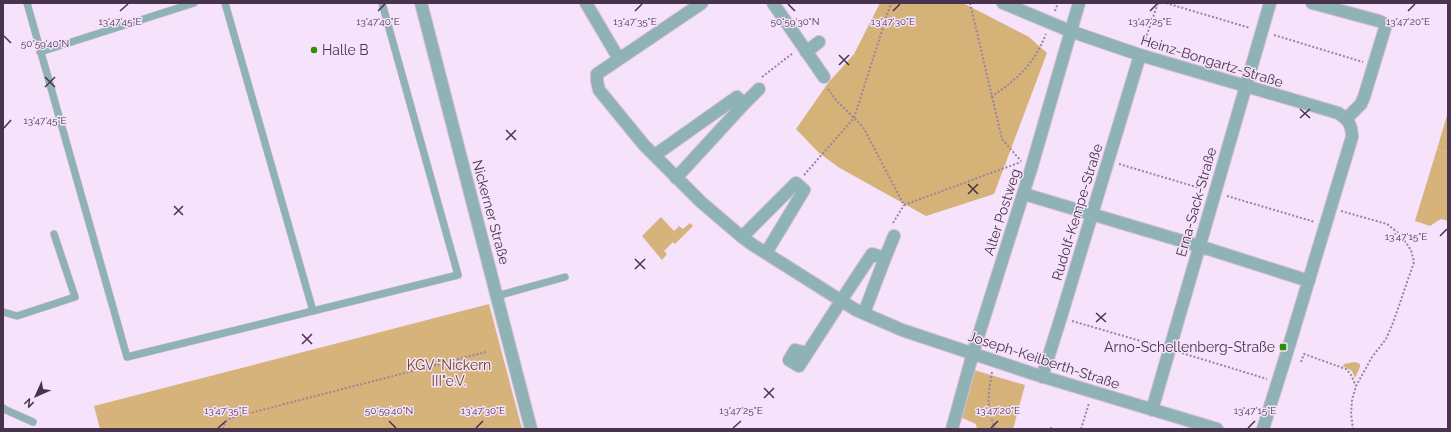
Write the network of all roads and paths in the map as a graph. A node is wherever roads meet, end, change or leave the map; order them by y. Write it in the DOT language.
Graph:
graph roads {
  1 [pos="27,3"];
  2 [pos="194,3"];
  3 [pos="225,3"];
  4 [pos="382,3"];
  5 [pos="421,3"];
  6 [pos="586,3"];
  7 [pos="702,3"];
  8 [pos="773,3"];
  9 [pos="891,3"];
  10 [pos="970,3"];
  11 [pos="1003,3"];
  12 [pos="1057,3"];
  13 [pos="1079,3"];
  14 [pos="1158,3"];
  15 [pos="1270,3"];
  16 [pos="1312,3"];
  17 [pos="1330,5"];
  18 [pos="1050,24"];
  19 [pos="1070,31"];
  20 [pos="819,42"];
  21 [pos="804,49"];
  22 [pos="40,52"];
  23 [pos="1140,55"];
  24 [pos="619,59"];
  25 [pos="824,77"];
  26 [pos="759,84"];
  27 [pos="1245,87"];
  28 [pos="991,97"];
  29 [pos="744,104"];
  30 [pos="854,118"];
  31 [pos="1346,118"];
  32 [pos="654,155"];
  33 [pos="811,169"];
  34 [pos="676,178"];
  35 [pos="1024,194"];
  36 [pos="1331,208"];
  37 [pos="1092,215"];
  38 [pos="54,234"];
  39 [pos="894,236"];
  40 [pos="742,237"];
  41 [pos="1199,246"];
  42 [pos="766,253"];
  43 [pos="885,258"];
  44 [pos="565,277"];
  45 [pos="1309,281"];
  46 [pos="497,296"];
  47 [pos="841,301"];
  48 [pos="313,311"];
  49 [pos="3,312"];
  50 [pos="864,313"];
  51 [pos="486,352"];
  52 [pos="807,353"];
  53 [pos="973,353"];
  54 [pos="994,361"];
  55 [pos="1301,362"];
  56 [pos="1042,377"];
  57 [pos="1356,386"];
  58 [pos="1092,392"];
  59 [pos="3,408"];
  60 [pos="1152,410"];
  61 [pos="33,422"];
  62 [pos="223,429"];
  63 [pos="531,429"];
  64 [pos="952,429"];
  65 [pos="995,429"];
  66 [pos="1081,429"];
  67 [pos="1217,429"];
  68 [pos="1263,429"];
  69 [pos="1353,429"];
  1 -- 22 [label="lane"];
  2 -- 22 [label="lane"];
  3 -- 48 [label="lane"];
  4 -- 48 [label="lane"];
  5 -- 46 [label="street, Nickerner Straße"];
  6 -- 24 [label="street"];
  7 -- 24 [label="street"];
  8 -- 21 [label="street"];
  9 -- 30 [label="path"];
  10 -- 28 [label="path"];
  11 -- 18 [label="street, Heinz-Bongartz-Straße"];
  12 -- 18 [label="path"];
  13 -- 19 [label="street, Alter Postweg"];
  14 -- 23 [label="path"];
  15 -- 27 [label="street, Erna-Sack-Straße"];
  16 -- 17 [label="street"];
  17 -- 31 [label="street"];
  18 -- 19 [label="street, Heinz-Bongartz-Straße"];
  18 -- 28 [label="path"];
  19 -- 23 [label="street, Heinz-Bongartz-Straße"];
  19 -- 35 [label="street, Alter Postweg"];
  20 -- 21 [label="street"];
  21 -- 25 [label="street"];
  21 -- 26 [label="path"];
  22 -- 48 [label="lane"];
  23 -- 27 [label="street, Heinz-Bongartz-Straße"];
  23 -- 37 [label="street, Rudolf-Kempe-Straße"];
  24 -- 32 [label="street, Joseph-Keilberth-Straße"];
  25 -- 30 [label="path"];
  26 -- 29 [label="street"];
  27 -- 31 [label="street, Heinz-Bongartz-Straße"];
  27 -- 41 [label="street, Erna-Sack-Straße"];
  28 -- 30 [label="path"];
  29 -- 32 [label="street"];
  29 -- 34 [label="street"];
  30 -- 33 [label="path"];
  31 -- 36 [label="street"];
  32 -- 34 [label="street, Joseph-Keilberth-Straße"];
  34 -- 40 [label="street, Joseph-Keilberth-Straße"];
  35 -- 37 [label="street"];
  35 -- 53 [label="street, Alter Postweg"];
  36 -- 45 [label="street"];
  36 -- 57 [label="path"];
  37 -- 41 [label="street"];
  37 -- 56 [label="street, Rudolf-Kempe-Straße"];
  38 -- 49 [label="lane"];
  39 -- 43 [label="street"];
  40 -- 42 [label="street, Joseph-Keilberth-Straße"];
  40 -- 42 [label="street"];
  41 -- 45 [label="street"];
  41 -- 60 [label="street, Erna-Sack-Straße"];
  42 -- 47 [label="street, Joseph-Keilberth-Straße"];
  43 -- 47 [label="street"];
  43 -- 50 [label="street"];
  44 -- 46 [label="lane"];
  45 -- 68 [label="street"];
  46 -- 63 [label="street, Nickerner Straße"];
  47 -- 50 [label="street, Joseph-Keilberth-Straße"];
  47 -- 52 [label="street"];
  50 -- 53 [label="street, Joseph-Keilberth-Straße"];
  51 -- 62 [label="path"];
  53 -- 54 [label="street, Joseph-Keilberth-Straße"];
  53 -- 64 [label="street, Alter Postweg"];
  54 -- 56 [label="street, Joseph-Keilberth-Straße"];
  54 -- 65 [label="path"];
  55 -- 57 [label="path"];
  56 -- 58 [label="street, Joseph-Keilberth-Straße"];
  57 -- 69 [label="path"];
  58 -- 60 [label="street, Joseph-Keilberth-Straße"];
  58 -- 66 [label="path"];
  59 -- 61 [label="lane"];
  60 -- 67 [label="street, Joseph-Keilberth-Straße"];
}
